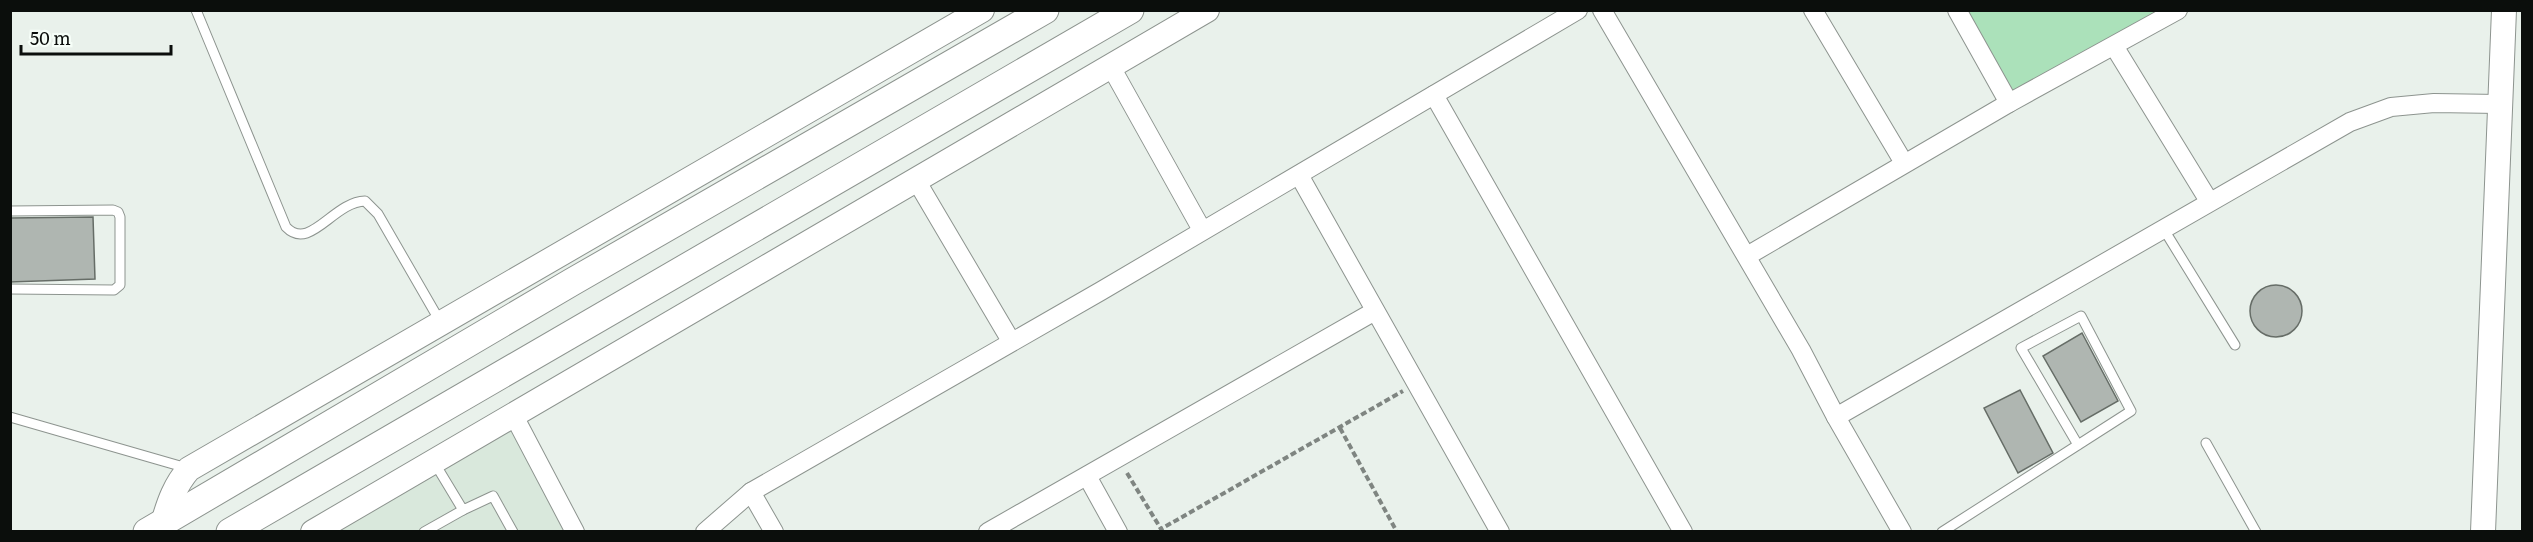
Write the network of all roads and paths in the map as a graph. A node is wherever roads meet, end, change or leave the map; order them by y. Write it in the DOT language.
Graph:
graph roads {
  1 [pos="196,10"];
  2 [pos="982,10"];
  3 [pos="1045,10"];
  4 [pos="1130,10"];
  5 [pos="1207,10"];
  6 [pos="1578,10"];
  7 [pos="1602,10"];
  8 [pos="1813,10"];
  9 [pos="1957,10"];
  10 [pos="2178,10"];
  11 [pos="2504,10"];
  12 [pos="2114,46"];
  13 [pos="1110,65"];
  14 [pos="1434,95"];
  15 [pos="2009,103"];
  16 [pos="2499,104"];
  17 [pos="1904,163"];
  18 [pos="1299,175"];
  19 [pos="916,180"];
  20 [pos="2209,201"];
  21 [pos="10,211"];
  22 [pos="2163,228"];
  23 [pos="1202,230"];
  24 [pos="1746,256"];
  25 [pos="10,289"];
  26 [pos="1375,311"];
  27 [pos="441,324"];
  28 [pos="1011,341"];
  29 [pos="2235,345"];
  30 [pos="1416,384"];
  31 [pos="514,416"];
  32 [pos="10,417"];
  33 [pos="1836,417"];
  34 [pos="1340,428"];
  35 [pos="2206,443"];
  36 [pos="2078,445"];
  37 [pos="1118,458"];
  38 [pos="434,462"];
  39 [pos="189,469"];
  40 [pos="1087,476"];
  41 [pos="751,492"];
  42 [pos="463,510"];
  43 [pos="155,527"];
  44 [pos="1162,530"];
  45 [pos="230,531"];
  46 [pos="313,531"];
  47 [pos="424,531"];
  48 [pos="513,531"];
  49 [pos="575,531"];
  50 [pos="705,531"];
  51 [pos="774,531"];
  52 [pos="988,531"];
  53 [pos="1118,531"];
  54 [pos="1397,531"];
  55 [pos="1500,531"];
  56 [pos="1683,531"];
  57 [pos="1902,531"];
  58 [pos="1942,531"];
  59 [pos="2256,531"];
  60 [pos="2483,531"];
  1 -- 27 [label="lane"];
  2 -- 27 [label="street"];
  3 -- 43 [label="main road"];
  4 -- 45 [label="main road"];
  5 -- 13 [label="street"];
  6 -- 14 [label="street"];
  7 -- 24 [label="street"];
  8 -- 17 [label="street"];
  9 -- 15 [label="street"];
  10 -- 12 [label="street"];
  11 -- 16 [label="street"];
  12 -- 15 [label="street"];
  12 -- 20 [label="street"];
  13 -- 19 [label="street"];
  13 -- 23 [label="street"];
  14 -- 18 [label="street"];
  14 -- 56 [label="street"];
  15 -- 17 [label="street"];
  16 -- 20 [label="street"];
  16 -- 60 [label="street"];
  17 -- 24 [label="street"];
  18 -- 23 [label="street"];
  18 -- 26 [label="street"];
  19 -- 28 [label="street"];
  19 -- 31 [label="street"];
  20 -- 22 [label="street"];
  21 -- 25 [label="lane"];
  22 -- 29 [label="lane"];
  22 -- 33 [label="street"];
  23 -- 28 [label="street"];
  24 -- 33 [label="street"];
  26 -- 30 [label="street"];
  26 -- 37 [label="street"];
  27 -- 39 [label="street"];
  28 -- 41 [label="street"];
  30 -- 34 [label="path"];
  30 -- 55 [label="street"];
  31 -- 38 [label="street"];
  31 -- 49 [label="street"];
  32 -- 39 [label="lane"];
  33 -- 57 [label="street"];
  34 -- 44 [label="path"];
  34 -- 54 [label="path"];
  35 -- 59 [label="lane"];
  36 -- 36 [label="lane"];
  36 -- 58 [label="lane"];
  37 -- 40 [label="street"];
  37 -- 44 [label="path"];
  38 -- 42 [label="lane"];
  38 -- 46 [label="street"];
  39 -- 43 [label="street"];
  40 -- 52 [label="street"];
  40 -- 53 [label="street"];
  41 -- 50 [label="street"];
  41 -- 51 [label="street"];
  42 -- 47 [label="lane"];
  42 -- 48 [label="lane"];
}
